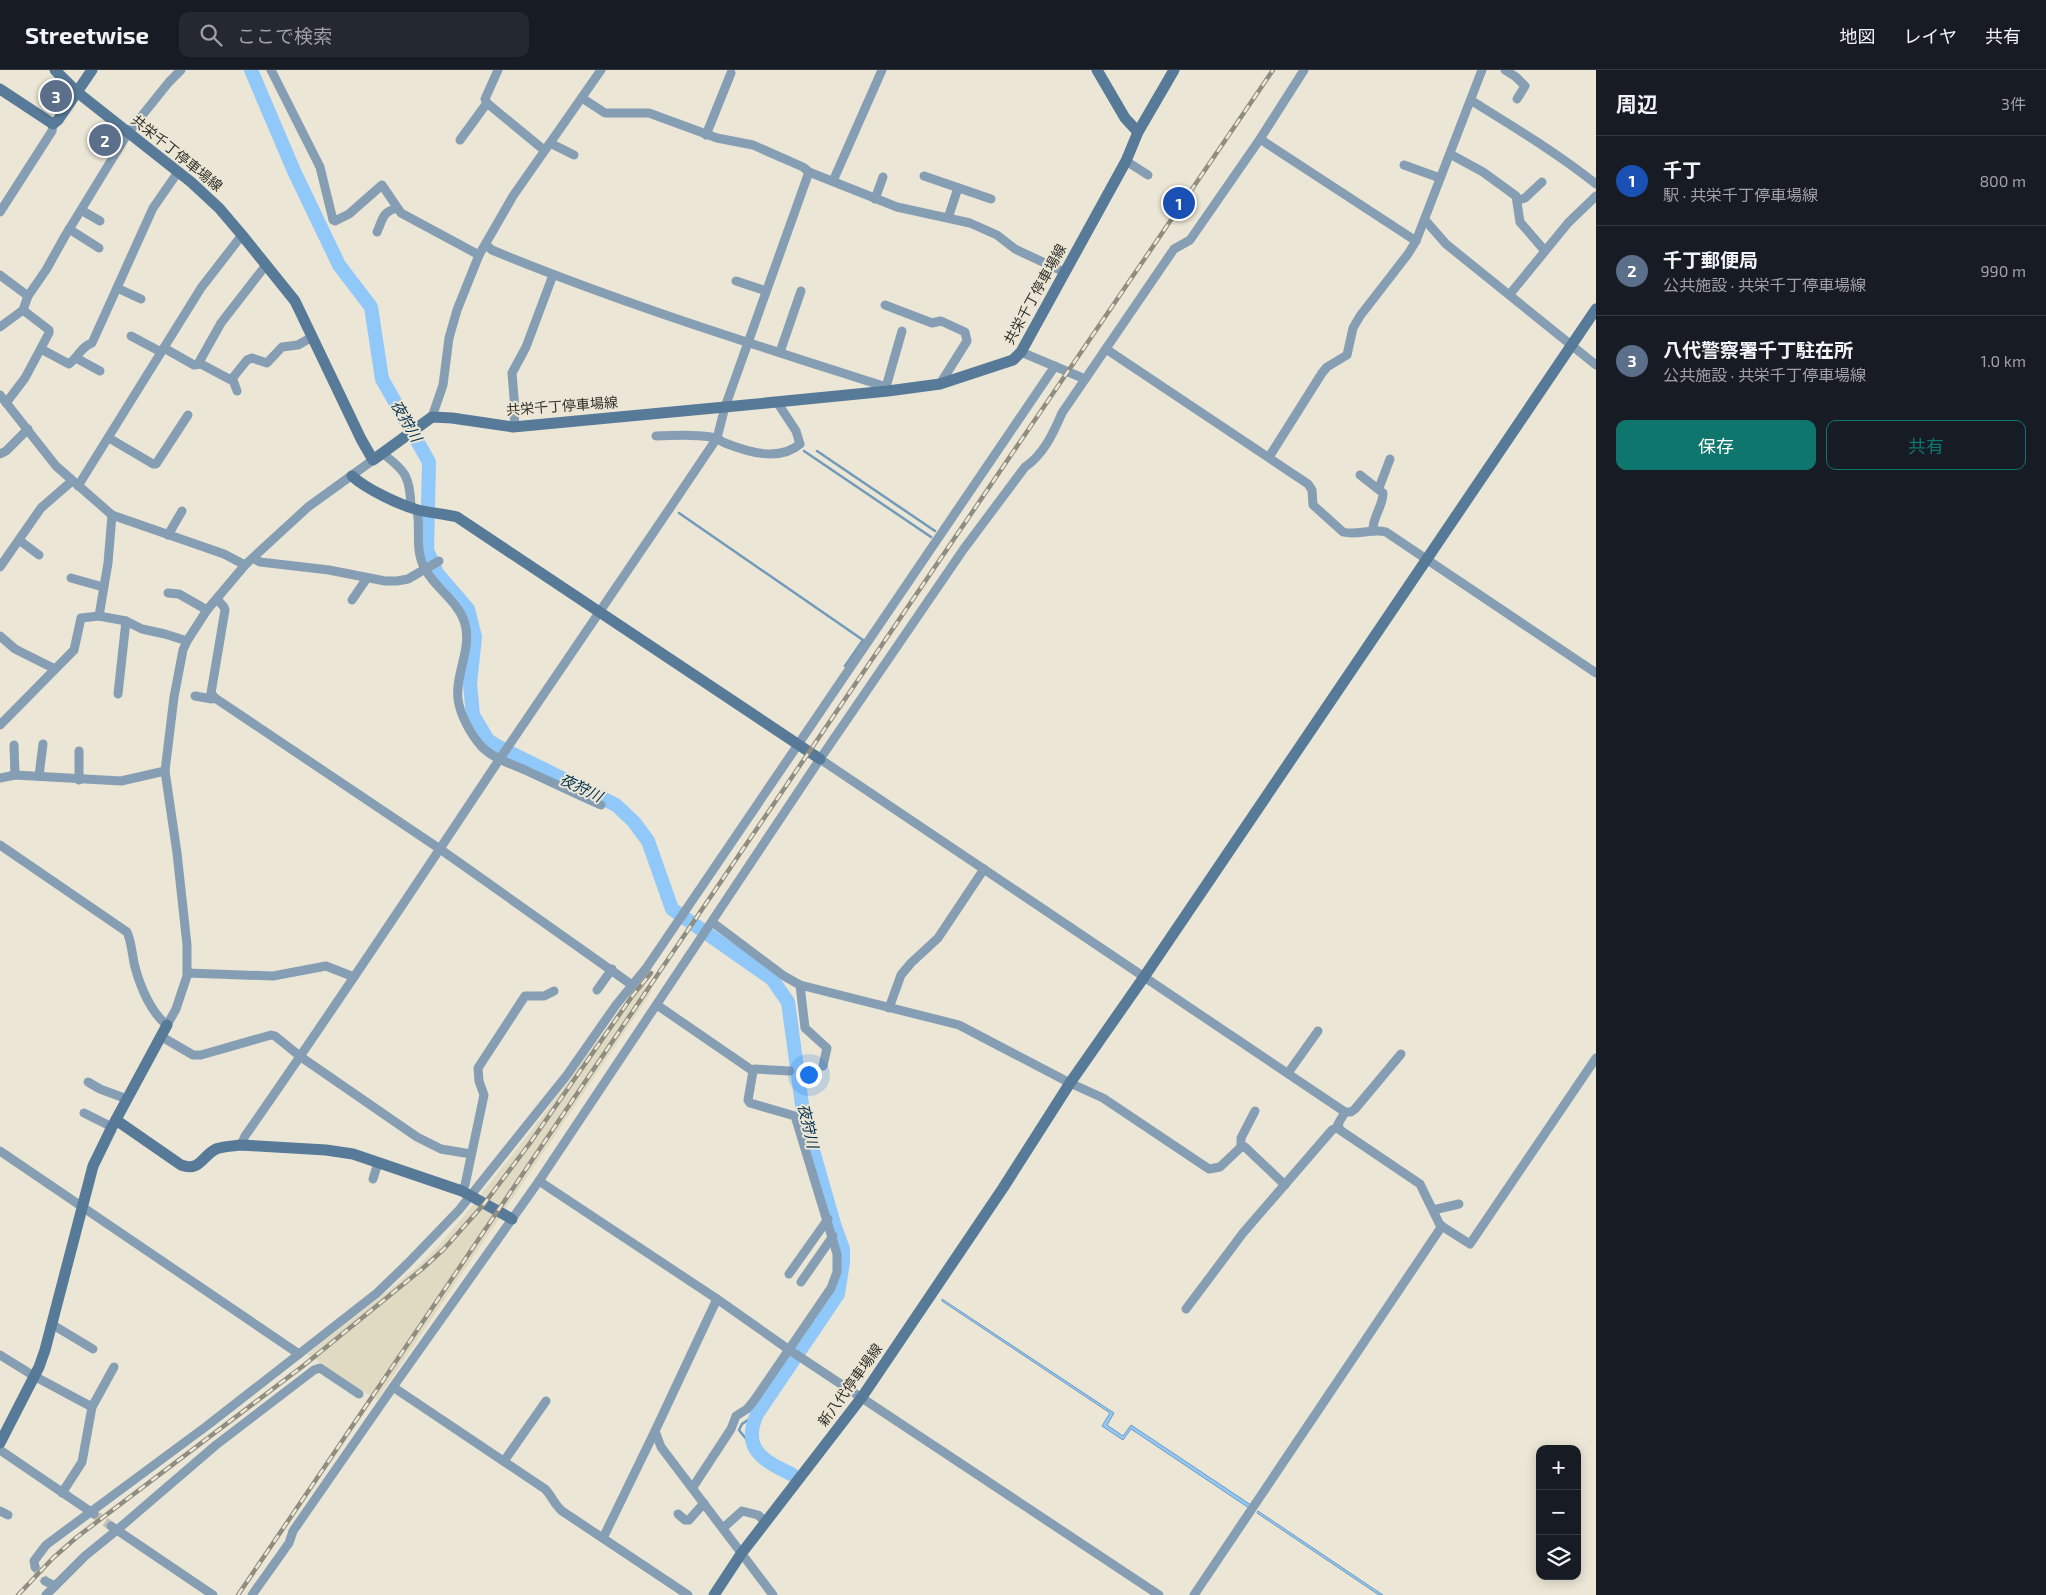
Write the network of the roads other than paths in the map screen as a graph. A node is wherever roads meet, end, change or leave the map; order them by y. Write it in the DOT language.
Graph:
graph roads {
  1 [pos="55,70"];
  2 [pos="92,70"];
  3 [pos="181,70"];
  4 [pos="272,70"];
  5 [pos="498,70"];
  6 [pos="601,70"];
  7 [pos="882,70"];
  8 [pos="1097,70"];
  9 [pos="1174,70"];
  10 [pos="1304,70"];
  11 [pos="1482,70"];
  12 [pos="1505,70"];
  13 [pos="731,73"];
  14 [pos="1518,73"];
  15 [pos="0,89"];
  16 [pos="77,92"];
  17 [pos="582,98"];
  18 [pos="1517,99"];
  19 [pos="1472,101"];
  20 [pos="487,103"];
  21 [pos="53,124"];
  22 [pos="1138,132"];
  23 [pos="128,133"];
  24 [pos="706,135"];
  25 [pos="1260,139"];
  26 [pos="460,140"];
  27 [pos="547,147"];
  28 [pos="1450,154"];
  29 [pos="574,155"];
  30 [pos="1126,161"];
  31 [pos="1404,165"];
  32 [pos="178,172"];
  33 [pos="808,172"];
  34 [pos="1148,175"];
  35 [pos="924,176"];
  36 [pos="883,177"];
  37 [pos="1440,178"];
  38 [pos="833,181"];
  39 [pos="1542,182"];
  40 [pos="1596,184"];
  41 [pos="958,188"];
  42 [pos="1596,196"];
  43 [pos="875,199"];
  44 [pos="992,199"];
  45 [pos="1518,200"];
  46 [pos="397,208"];
  47 [pos="1,209"];
  48 [pos="81,210"];
  49 [pos="948,218"];
  50 [pos="1425,220"];
  51 [pos="100,221"];
  52 [pos="69,229"];
  53 [pos="377,232"];
  54 [pos="242,235"];
  55 [pos="1416,241"];
  56 [pos="486,245"];
  57 [pos="98,248"];
  58 [pos="1545,251"];
  59 [pos="479,255"];
  60 [pos="266,265"];
  61 [pos="1064,272"];
  62 [pos="0,275"];
  63 [pos="553,275"];
  64 [pos="736,281"];
  65 [pos="118,288"];
  66 [pos="766,291"];
  67 [pos="801,291"];
  68 [pos="1510,294"];
  69 [pos="28,296"];
  70 [pos="141,299"];
  71 [pos="885,305"];
  72 [pos="1596,309"];
  73 [pos="23,310"];
  74 [pos="0,328"];
  75 [pos="902,331"];
  76 [pos="131,336"];
  77 [pos="312,337"];
  78 [pos="748,342"];
  79 [pos="1572,345"];
  80 [pos="41,349"];
  81 [pos="1106,349"];
  82 [pos="162,350"];
  83 [pos="780,352"];
  84 [pos="1021,352"];
  85 [pos="76,358"];
  86 [pos="198,364"];
  87 [pos="1596,365"];
  88 [pos="1056,366"];
  89 [pos="100,371"];
  90 [pos="1085,379"];
  91 [pos="234,380"];
  92 [pos="940,384"];
  93 [pos="887,389"];
  94 [pos="237,391"];
  95 [pos="0,396"];
  96 [pos="777,402"];
  97 [pos="6,404"];
  98 [pos="725,407"];
  99 [pos="188,415"];
  100 [pos="427,421"];
  101 [pos="514,427"];
  102 [pos="28,429"];
  103 [pos="656,436"];
  104 [pos="109,438"];
  105 [pos="717,438"];
  106 [pos="0,454"];
  107 [pos="378,457"];
  108 [pos="1269,457"];
  109 [pos="1390,459"];
  110 [pos="1360,475"];
  111 [pos="352,476"];
  112 [pos="75,483"];
  113 [pos="1379,488"];
  114 [pos="416,509"];
  115 [pos="182,511"];
  116 [pos="112,515"];
  117 [pos="1373,531"];
  118 [pos="168,535"];
  119 [pos="19,540"];
  120 [pos="38,555"];
  121 [pos="253,558"];
  122 [pos="1426,559"];
  123 [pos="438,562"];
  124 [pos="245,565"];
  125 [pos="0,567"];
  126 [pos="426,569"];
  127 [pos="72,578"];
  128 [pos="367,578"];
  129 [pos="103,587"];
  130 [pos="168,593"];
  131 [pos="217,599"];
  132 [pos="352,600"];
  133 [pos="207,610"];
  134 [pos="601,613"];
  135 [pos="99,616"];
  136 [pos="126,621"];
  137 [pos="0,636"];
  138 [pos="187,642"];
  139 [pos="55,669"];
  140 [pos="1596,673"];
  141 [pos="118,694"];
  142 [pos="195,696"];
  143 [pos="216,698"];
  144 [pos="0,725"];
  145 [pos="43,744"];
  146 [pos="14,745"];
  147 [pos="799,745"];
  148 [pos="79,751"];
  149 [pos="501,758"];
  150 [pos="820,760"];
  151 [pos="165,771"];
  152 [pos="15,775"];
  153 [pos="39,776"];
  154 [pos="0,778"];
  155 [pos="79,780"];
  156 [pos="601,806"];
  157 [pos="0,845"];
  158 [pos="440,849"];
  159 [pos="984,870"];
  160 [pos="712,923"];
  161 [pos="612,969"];
  162 [pos="187,973"];
  163 [pos="354,977"];
  164 [pos="1144,977"];
  165 [pos="632,985"];
  166 [pos="597,990"];
  167 [pos="554,991"];
  168 [pos="800,991"];
  169 [pos="656,1005"];
  170 [pos="890,1008"];
  171 [pos="168,1025"];
  172 [pos="1318,1031"];
  173 [pos="162,1037"];
  174 [pos="1400,1054"];
  175 [pos="301,1057"];
  176 [pos="1596,1058"];
  177 [pos="823,1066"];
  178 [pos="753,1071"];
  179 [pos="790,1072"];
  180 [pos="1288,1073"];
  181 [pos="88,1082"];
  182 [pos="1070,1083"];
  183 [pos="127,1098"];
  184 [pos="1255,1111"];
  185 [pos="1345,1112"];
  186 [pos="84,1113"];
  187 [pos="114,1123"];
  188 [pos="1338,1127"];
  189 [pos="241,1145"];
  190 [pos="1241,1147"];
  191 [pos="0,1151"];
  192 [pos="471,1154"];
  193 [pos="378,1163"];
  194 [pos="373,1179"];
  195 [pos="539,1181"];
  196 [pos="1285,1185"];
  197 [pos="465,1194"];
  198 [pos="1459,1204"];
  199 [pos="82,1206"];
  200 [pos="1433,1210"];
  201 [pos="512,1219"];
  202 [pos="828,1219"];
  203 [pos="1442,1226"];
  204 [pos="833,1236"];
  205 [pos="789,1274"];
  206 [pos="801,1282"];
  207 [pos="717,1299"];
  208 [pos="1186,1309"];
  209 [pos="53,1325"];
  210 [pos="93,1349"];
  211 [pos="790,1350"];
  212 [pos="298,1354"];
  213 [pos="0,1355"];
  214 [pos="114,1367"];
  215 [pos="34,1376"];
  216 [pos="393,1386"];
  217 [pos="359,1394"];
  218 [pos="862,1397"];
  219 [pos="546,1401"];
  220 [pos="92,1407"];
  221 [pos="655,1431"];
  222 [pos="0,1443"];
  223 [pos="0,1450"];
  224 [pos="504,1461"];
  225 [pos="693,1487"];
  226 [pos="62,1493"];
  227 [pos="704,1503"];
  228 [pos="92,1513"];
  229 [pos="678,1514"];
  230 [pos="766,1522"];
  231 [pos="114,1528"];
  232 [pos="723,1528"];
  233 [pos="603,1538"];
  234 [pos="741,1554"];
  235 [pos="34,1568"];
  236 [pos="46,1581"];
  237 [pos="55,1586"];
  238 [pos="46,1595"];
  239 [pos="213,1595"];
  240 [pos="252,1595"];
  241 [pos="688,1595"];
  242 [pos="714,1595"];
  243 [pos="773,1595"];
  244 [pos="1160,1595"];
  245 [pos="1194,1595"];
  1 -- 16 [label="street, 共栄千丁停車場線"];
  2 -- 16 [label="street"];
  3 -- 23 [label="street"];
  4 -- 46 [label="street"];
  5 -- 20 [label="street"];
  6 -- 17 [label="street"];
  7 -- 38 [label="street"];
  8 -- 22 [label="street"];
  9 -- 22 [label="street, 共栄千丁停車場線"];
  10 -- 25 [label="street"];
  11 -- 19 [label="street"];
  12 -- 14 [label="street"];
  13 -- 24 [label="street"];
  14 -- 18 [label="street"];
  15 -- 21 [label="street"];
  16 -- 21 [label="street"];
  16 -- 23 [label="street, 共栄千丁停車場線"];
  17 -- 24 [label="street"];
  17 -- 27 [label="street"];
  19 -- 28 [label="street"];
  19 -- 40 [label="street"];
  20 -- 26 [label="street"];
  20 -- 27 [label="street"];
  21 -- 47 [label="street"];
  22 -- 30 [label="street, 共栄千丁停車場線"];
  23 -- 32 [label="street, 共栄千丁停車場線"];
  23 -- 48 [label="street"];
  24 -- 33 [label="street"];
  25 -- 55 [label="street"];
  25 -- 81 [label="street"];
  27 -- 29 [label="street"];
  27 -- 56 [label="street"];
  28 -- 37 [label="street"];
  28 -- 45 [label="street"];
  30 -- 34 [label="street"];
  30 -- 61 [label="street, 共栄千丁停車場線"];
  31 -- 37 [label="street"];
  32 -- 54 [label="street, 共栄千丁停車場線"];
  32 -- 65 [label="street"];
  33 -- 38 [label="street"];
  33 -- 66 [label="street"];
  35 -- 41 [label="street"];
  36 -- 43 [label="street"];
  37 -- 50 [label="street"];
  38 -- 43 [label="street"];
  39 -- 45 [label="street"];
  41 -- 44 [label="street"];
  41 -- 49 [label="street"];
  42 -- 58 [label="street"];
  43 -- 49 [label="street"];
  45 -- 58 [label="street"];
  46 -- 53 [label="street"];
  46 -- 59 [label="street"];
  48 -- 51 [label="street"];
  48 -- 52 [label="street"];
  49 -- 61 [label="street"];
  50 -- 55 [label="street"];
  50 -- 68 [label="street"];
  52 -- 57 [label="street"];
  52 -- 69 [label="street"];
  54 -- 60 [label="street, 共栄千丁停車場線"];
  54 -- 82 [label="street"];
  55 -- 108 [label="street"];
  56 -- 59 [label="street"];
  56 -- 63 [label="street"];
  58 -- 68 [label="street"];
  59 -- 100 [label="street"];
  60 -- 77 [label="street, 共栄千丁停車場線"];
  60 -- 86 [label="street"];
  61 -- 84 [label="street, 共栄千丁停車場線"];
  62 -- 69 [label="street"];
  63 -- 78 [label="street"];
  63 -- 101 [label="street"];
  64 -- 66 [label="street"];
  65 -- 70 [label="street"];
  65 -- 85 [label="street"];
  66 -- 78 [label="street"];
  67 -- 83 [label="street"];
  68 -- 79 [label="street"];
  69 -- 73 [label="street"];
  71 -- 92 [label="street"];
  72 -- 79 [label="street, 新八代停車場線"];
  73 -- 74 [label="street"];
  73 -- 80 [label="street"];
  75 -- 93 [label="street"];
  76 -- 82 [label="street"];
  77 -- 91 [label="street"];
  77 -- 107 [label="street, 共栄千丁停車場線"];
  78 -- 83 [label="street"];
  78 -- 98 [label="street"];
  79 -- 87 [label="street"];
  79 -- 122 [label="street, 新八代停車場線"];
  80 -- 85 [label="street"];
  80 -- 97 [label="street"];
  81 -- 90 [label="street"];
  81 -- 108 [label="street"];
  82 -- 86 [label="street"];
  82 -- 104 [label="street"];
  83 -- 93 [label="street"];
  84 -- 88 [label="street"];
  84 -- 92 [label="street, 共栄千丁停車場線"];
  85 -- 89 [label="street"];
  86 -- 91 [label="street"];
  88 -- 90 [label="street"];
  88 -- 147 [label="street"];
  90 -- 150 [label="street"];
  91 -- 94 [label="street"];
  92 -- 93 [label="street, 共栄千丁停車場線"];
  93 -- 96 [label="street, 共栄千丁停車場線"];
  95 -- 97 [label="street"];
  96 -- 98 [label="street, 共栄千丁停車場線"];
  96 -- 105 [label="street"];
  97 -- 102 [label="street"];
  98 -- 101 [label="street, 共栄千丁停車場線"];
  98 -- 105 [label="street"];
  99 -- 104 [label="street"];
  100 -- 101 [label="street, 共栄千丁停車場線"];
  100 -- 107 [label="street"];
  102 -- 106 [label="street"];
  102 -- 112 [label="street"];
  103 -- 105 [label="street"];
  104 -- 112 [label="street"];
  105 -- 134 [label="street"];
  107 -- 111 [label="street"];
  107 -- 114 [label="street"];
  108 -- 117 [label="street"];
  109 -- 113 [label="street"];
  110 -- 113 [label="street"];
  111 -- 114 [label="street"];
  111 -- 121 [label="street"];
  112 -- 116 [label="street"];
  112 -- 119 [label="street"];
  113 -- 117 [label="street"];
  114 -- 126 [label="street"];
  114 -- 134 [label="street"];
  115 -- 118 [label="street"];
  116 -- 118 [label="street"];
  116 -- 129 [label="street"];
  117 -- 122 [label="street"];
  118 -- 124 [label="street"];
  119 -- 120 [label="street"];
  119 -- 125 [label="street"];
  121 -- 124 [label="street"];
  121 -- 128 [label="street"];
  122 -- 140 [label="street"];
  122 -- 164 [label="street, 新八代停車場線"];
  123 -- 126 [label="street"];
  124 -- 131 [label="street"];
  126 -- 128 [label="street"];
  126 -- 149 [label="street"];
  127 -- 129 [label="street"];
  128 -- 132 [label="street"];
  129 -- 135 [label="street"];
  130 -- 133 [label="street"];
  131 -- 133 [label="street"];
  131 -- 143 [label="street"];
  133 -- 138 [label="street"];
  134 -- 147 [label="street"];
  134 -- 149 [label="street"];
  135 -- 136 [label="street"];
  135 -- 139 [label="street"];
  136 -- 138 [label="street"];
  136 -- 141 [label="street"];
  137 -- 139 [label="street"];
  138 -- 151 [label="street"];
  139 -- 144 [label="street"];
  142 -- 143 [label="street"];
  143 -- 158 [label="street"];
  145 -- 153 [label="street"];
  146 -- 152 [label="street"];
  147 -- 150 [label="street"];
  147 -- 165 [label="street"];
  148 -- 155 [label="street"];
  149 -- 156 [label="street"];
  149 -- 158 [label="street"];
  150 -- 159 [label="street"];
  150 -- 160 [label="street"];
  151 -- 155 [label="street"];
  151 -- 162 [label="street"];
  152 -- 153 [label="street"];
  152 -- 154 [label="street"];
  153 -- 155 [label="street"];
  157 -- 171 [label="street"];
  158 -- 161 [label="street"];
  158 -- 163 [label="street"];
  159 -- 164 [label="street"];
  159 -- 170 [label="street"];
  160 -- 168 [label="street"];
  160 -- 169 [label="street"];
  161 -- 165 [label="street"];
  161 -- 166 [label="street"];
  162 -- 163 [label="street"];
  162 -- 171 [label="street"];
  163 -- 175 [label="street"];
  164 -- 180 [label="street"];
  164 -- 182 [label="street, 新八代停車場線"];
  165 -- 197 [label="street"];
  167 -- 192 [label="street"];
  168 -- 170 [label="street"];
  168 -- 177 [label="street"];
  169 -- 178 [label="street"];
  169 -- 195 [label="street"];
  170 -- 182 [label="street"];
  171 -- 173 [label="street"];
  172 -- 180 [label="street"];
  173 -- 175 [label="street"];
  173 -- 183 [label="street"];
  174 -- 185 [label="street"];
  175 -- 189 [label="street"];
  175 -- 192 [label="street"];
  176 -- 203 [label="street"];
  178 -- 179 [label="street"];
  178 -- 202 [label="street"];
  180 -- 185 [label="street"];
  181 -- 183 [label="street"];
  182 -- 190 [label="street"];
  182 -- 218 [label="street, 新八代停車場線"];
  183 -- 187 [label="street"];
  184 -- 190 [label="street"];
  185 -- 188 [label="street"];
  186 -- 187 [label="street"];
  187 -- 189 [label="street"];
  187 -- 199 [label="street"];
  188 -- 196 [label="street"];
  188 -- 200 [label="street"];
  189 -- 193 [label="street"];
  190 -- 196 [label="street"];
  191 -- 199 [label="street"];
  192 -- 197 [label="street"];
  193 -- 194 [label="street"];
  193 -- 197 [label="street"];
  195 -- 201 [label="street"];
  195 -- 207 [label="street"];
  196 -- 208 [label="street"];
  197 -- 201 [label="street"];
  197 -- 212 [label="street"];
  198 -- 200 [label="street"];
  199 -- 209 [label="street"];
  199 -- 212 [label="street"];
  200 -- 203 [label="street"];
  201 -- 216 [label="street"];
  202 -- 204 [label="street"];
  202 -- 205 [label="street"];
  203 -- 245 [label="street"];
  204 -- 206 [label="street"];
  204 -- 211 [label="street"];
  207 -- 211 [label="street"];
  207 -- 221 [label="street"];
  209 -- 210 [label="street"];
  209 -- 215 [label="street"];
  211 -- 218 [label="street"];
  211 -- 225 [label="street"];
  212 -- 228 [label="street"];
  213 -- 215 [label="street"];
  214 -- 220 [label="street"];
  215 -- 220 [label="street"];
  215 -- 222 [label="street"];
  216 -- 224 [label="street"];
  216 -- 240 [label="street"];
  217 -- 231 [label="street"];
  218 -- 230 [label="street, 新八代停車場線"];
  218 -- 244 [label="street"];
  219 -- 224 [label="street"];
  220 -- 226 [label="street"];
  221 -- 225 [label="street"];
  221 -- 233 [label="street"];
  223 -- 226 [label="street"];
  224 -- 233 [label="street"];
  225 -- 227 [label="street"];
  226 -- 228 [label="street"];
  227 -- 229 [label="street"];
  227 -- 232 [label="street"];
  228 -- 235 [label="street"];
  230 -- 232 [label="street"];
  230 -- 234 [label="street, 新八代停車場線"];
  231 -- 237 [label="street"];
  231 -- 239 [label="street"];
  232 -- 234 [label="street"];
  233 -- 241 [label="street"];
  234 -- 242 [label="street, 新八代停車場線"];
  234 -- 243 [label="street"];
  236 -- 237 [label="street"];
  237 -- 238 [label="street"];
}
